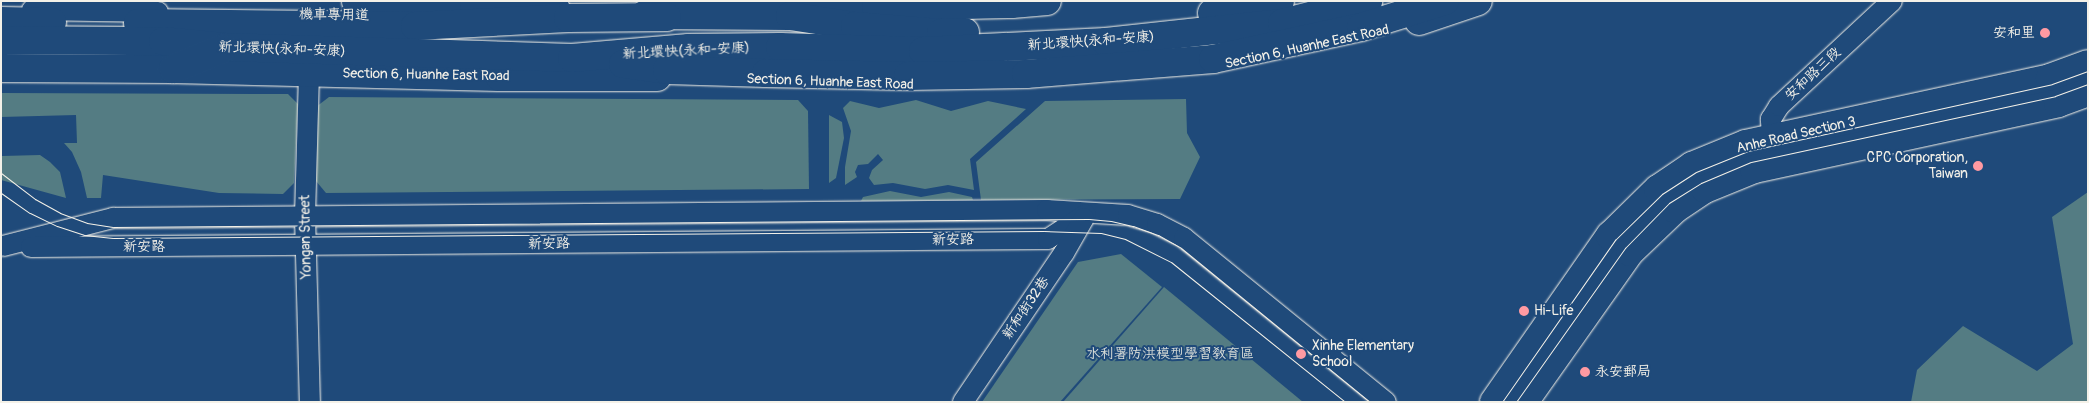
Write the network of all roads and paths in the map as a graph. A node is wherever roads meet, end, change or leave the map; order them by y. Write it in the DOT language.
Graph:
graph roads {
  1 [pos="356,1"];
  2 [pos="1046,1"];
  3 [pos="1280,1"];
  4 [pos="1368,1"];
  5 [pos="1445,1"];
  6 [pos="1478,1"];
  7 [pos="1892,1"];
  8 [pos="1,10"];
  9 [pos="790,16"];
  10 [pos="667,17"];
  11 [pos="1,21"];
  12 [pos="1,40"];
  13 [pos="225,47"];
  14 [pos="1,52"];
  15 [pos="572,58"];
  16 [pos="2088,64"];
  17 [pos="1,68"];
  18 [pos="67,68"];
  19 [pos="173,69"];
  20 [pos="309,73"];
  21 [pos="2088,92"];
  22 [pos="1773,151"];
  23 [pos="1086,214"];
  24 [pos="305,216"];
  25 [pos="2,246"];
  26 [pos="306,246"];
  27 [pos="310,402"];
  28 [pos="963,402"];
  29 [pos="1386,402"];
  30 [pos="1494,402"];
  31 [pos="1524,402"];
  1 -- 10 [label="main road"];
  2 -- 9 [label="main road"];
  3 -- 9 [label="main road"];
  4 -- 15 [label="main road, 新北環快(永和-安康)"];
  5 -- 15 [label="main road"];
  6 -- 20 [label="main road, Section 6, Huanhe East Road"];
  7 -- 22 [label="street, 安和路三段"];
  8 -- 10 [label="street, 機車專用道"];
  9 -- 10 [label="main road"];
  10 -- 11 [label="main road, 新北環快(永和-安康)"];
  12 -- 13 [label="main road, 新北環快(永和-安康)"];
  13 -- 15 [label="main road, 新北環快(永和-安康)"];
  13 -- 19 [label="main road"];
  14 -- 18 [label="street"];
  16 -- 22 [label="main road, Anhe Road Section 3"];
  17 -- 18 [label="main road, Section 6, Huanhe East Road"];
  18 -- 19 [label="main road, Section 6, Huanhe East Road"];
  19 -- 20 [label="main road, Section 6, Huanhe East Road"];
  20 -- 24 [label="street, Yongan Street"];
  21 -- 22 [label="main road, Anhe Road Section 3"];
  22 -- 30 [label="main road, Anhe Road Section 3"];
  22 -- 31 [label="main road, Anhe Road Section 3"];
  23 -- 24 [label="street, 新安路"];
  23 -- 26 [label="street, 新安路"];
  23 -- 28 [label="street, 新和街32巷"];
  23 -- 29 [label="street, 新安路"];
  24 -- 25 [label="street, 新安路"];
  24 -- 26 [label="street, Yongan Street"];
  25 -- 26 [label="street, 新安路"];
  26 -- 27 [label="street, Yongan Street"];
}
